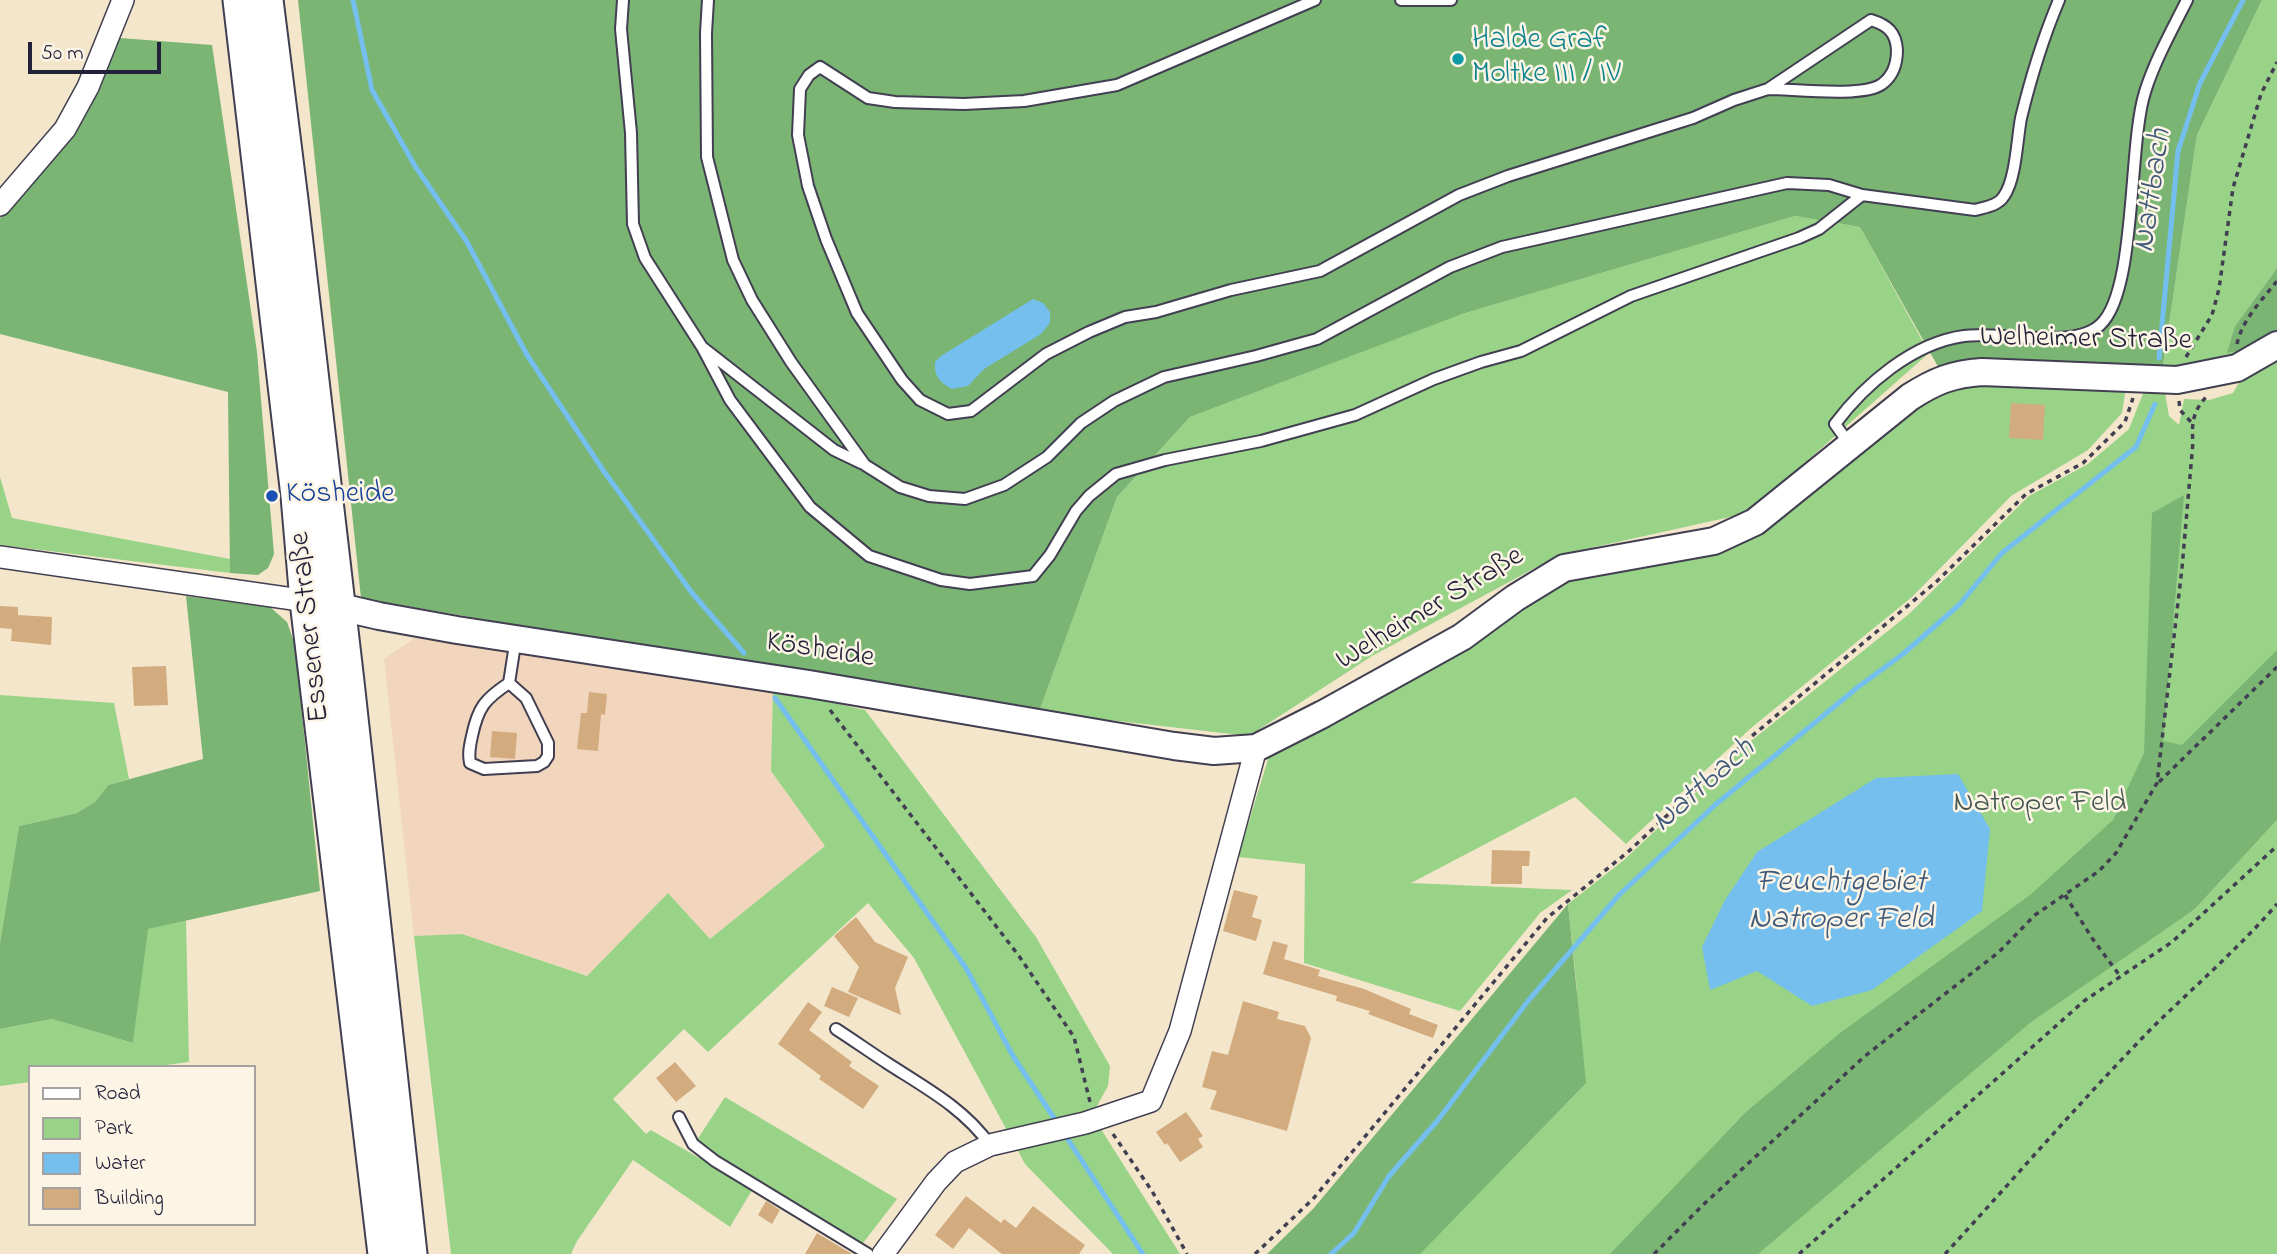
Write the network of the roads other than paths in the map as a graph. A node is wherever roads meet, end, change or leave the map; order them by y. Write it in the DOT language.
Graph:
graph roads {
  1 [pos="123,0"];
  2 [pos="240,0"];
  3 [pos="266,0"];
  4 [pos="623,0"];
  5 [pos="708,0"];
  6 [pos="1315,0"];
  7 [pos="1401,0"];
  8 [pos="1451,0"];
  9 [pos="2059,0"];
  10 [pos="2187,0"];
  11 [pos="1768,89"];
  12 [pos="1862,195"];
  13 [pos="0,205"];
  14 [pos="2277,345"];
  15 [pos="702,347"];
  16 [pos="1850,445"];
  17 [pos="865,465"];
  18 [pos="0,556"];
  19 [pos="322,603"];
  20 [pos="516,638"];
  21 [pos="509,683"];
  22 [pos="1256,748"];
  23 [pos="836,1029"];
  24 [pos="680,1117"];
  25 [pos="990,1145"];
  26 [pos="385,1254"];
  27 [pos="410,1254"];
  28 [pos="868,1254"];
  29 [pos="883,1254"];
  1 -- 13 [label="street"];
  2 -- 19 [label="main road, Essener Straße"];
  3 -- 19 [label="main road, Essener Straße"];
  4 -- 15 [label="lane"];
  5 -- 17 [label="lane"];
  6 -- 11 [label="lane"];
  7 -- 8 [label="lane"];
  9 -- 12 [label="lane"];
  10 -- 16 [label="lane"];
  11 -- 11 [label="lane"];
  12 -- 15 [label="lane"];
  12 -- 17 [label="lane"];
  14 -- 16 [label="street, Welheimer Straße"];
  15 -- 17 [label="lane"];
  16 -- 22 [label="street, Welheimer Straße"];
  18 -- 19 [label="street, Kösheide"];
  19 -- 20 [label="street, Kösheide"];
  19 -- 26 [label="main road, Essener Straße"];
  19 -- 27 [label="main road, Essener Straße"];
  20 -- 21 [label="lane"];
  20 -- 22 [label="street, Kösheide"];
  21 -- 21 [label="lane"];
  22 -- 25 [label="street"];
  23 -- 25 [label="lane"];
  24 -- 28 [label="lane"];
  25 -- 29 [label="street"];
}
